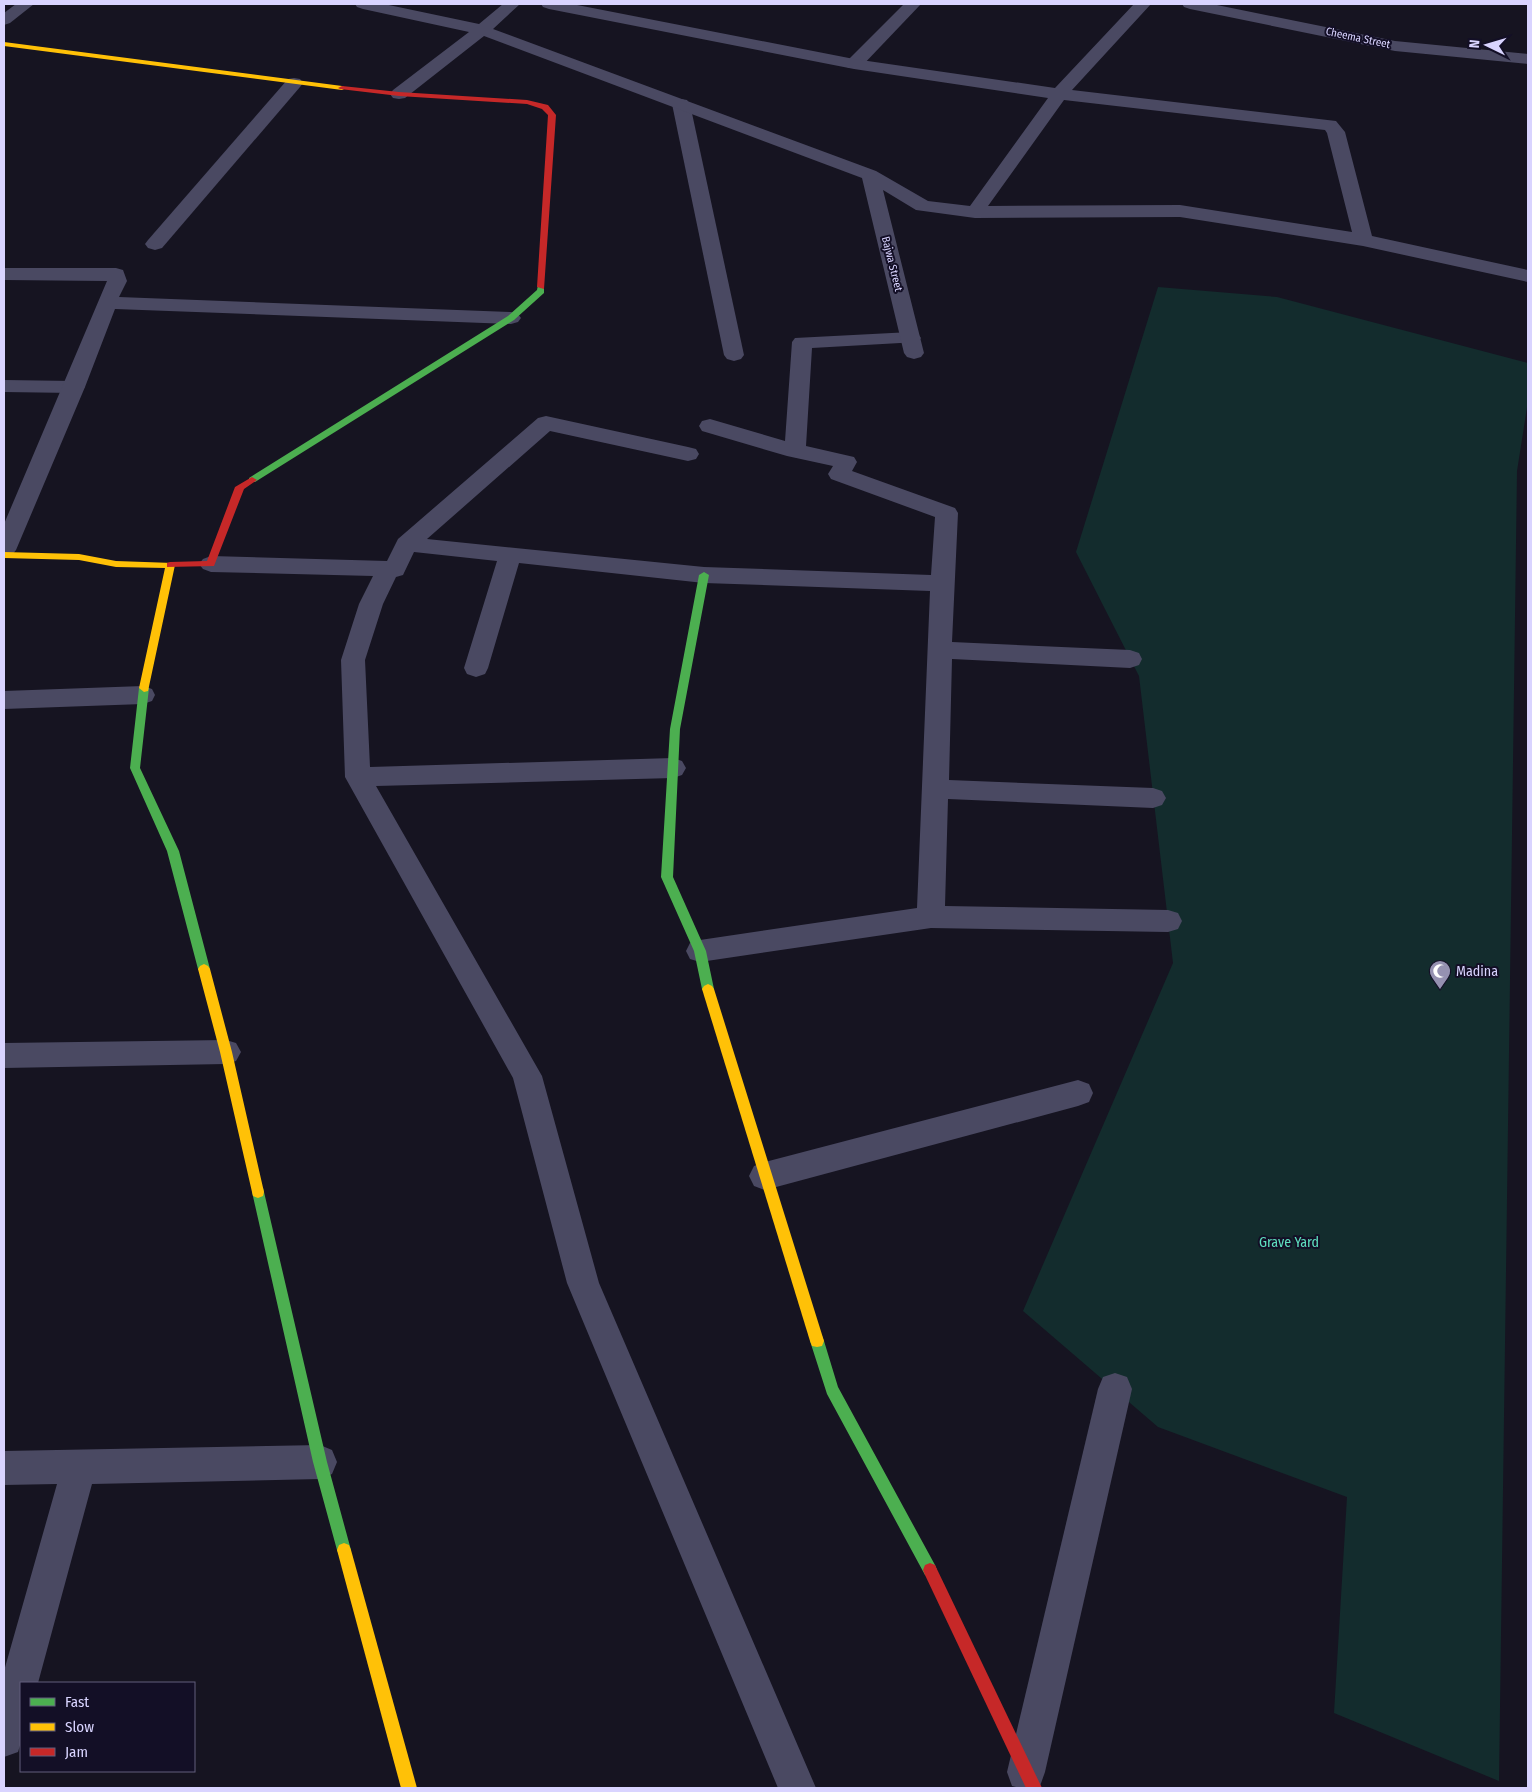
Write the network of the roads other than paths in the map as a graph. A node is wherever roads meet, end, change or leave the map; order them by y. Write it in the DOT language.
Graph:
graph roads {
  1 [pos="26,4"];
  2 [pos="363,4"];
  3 [pos="512,4"];
  4 [pos="549,4"];
  5 [pos="913,4"];
  6 [pos="1143,4"];
  7 [pos="1190,4"];
  8 [pos="4,20"];
  9 [pos="482,30"];
  10 [pos="4,44"];
  11 [pos="1528,59"];
  12 [pos="854,64"];
  13 [pos="294,83"];
  14 [pos="399,94"];
  15 [pos="1059,94"];
  16 [pos="681,104"];
  17 [pos="870,175"];
  18 [pos="975,212"];
  19 [pos="1363,240"];
  20 [pos="155,244"];
  21 [pos="4,274"];
  22 [pos="1528,276"];
  23 [pos="107,303"];
  24 [pos="511,318"];
  25 [pos="734,355"];
  26 [pos="4,386"];
  27 [pos="74,386"];
  28 [pos="710,426"];
  29 [pos="796,450"];
  30 [pos="688,454"];
  31 [pos="406,544"];
  32 [pos="4,550"];
  33 [pos="510,554"];
  34 [pos="4,555"];
  35 [pos="211,564"];
  36 [pos="170,565"];
  37 [pos="388,569"];
  38 [pos="704,575"];
  39 [pos="942,583"];
  40 [pos="940,650"];
  41 [pos="1130,658"];
  42 [pos="476,668"];
  43 [pos="143,695"];
  44 [pos="4,700"];
  45 [pos="673,768"];
  46 [pos="358,777"];
  47 [pos="935,789"];
  48 [pos="1153,798"];
  49 [pos="931,917"];
  50 [pos="1168,921"];
  51 [pos="700,951"];
  52 [pos="226,1052"];
  53 [pos="4,1056"];
  54 [pos="1078,1094"];
  55 [pos="765,1176"];
  56 [pos="1115,1390"];
  57 [pos="320,1462"];
  58 [pos="79,1466"];
  59 [pos="4,1468"];
  60 [pos="4,1738"];
  61 [pos="1030,1780"];
  62 [pos="410,1788"];
  63 [pos="798,1788"];
  1 -- 8 [label="street"];
  2 -- 9 [label="street"];
  3 -- 9 [label="street"];
  4 -- 12 [label="street"];
  5 -- 12 [label="street"];
  6 -- 15 [label="street"];
  7 -- 11 [label="street, Cheema Street"];
  9 -- 14 [label="street"];
  9 -- 16 [label="street"];
  10 -- 13 [label="street"];
  12 -- 15 [label="street"];
  13 -- 14 [label="street"];
  13 -- 20 [label="street"];
  14 -- 24 [label="street"];
  15 -- 18 [label="street"];
  15 -- 19 [label="street"];
  16 -- 17 [label="street"];
  16 -- 25 [label="street"];
  17 -- 18 [label="street"];
  17 -- 29 [label="street, Bajwa Street"];
  18 -- 19 [label="street"];
  19 -- 22 [label="street"];
  21 -- 23 [label="street"];
  23 -- 24 [label="street"];
  23 -- 27 [label="street"];
  24 -- 35 [label="street"];
  26 -- 27 [label="street"];
  27 -- 32 [label="street"];
  28 -- 29 [label="street"];
  29 -- 39 [label="street"];
  30 -- 31 [label="street"];
  31 -- 33 [label="street"];
  31 -- 37 [label="street"];
  33 -- 38 [label="street"];
  33 -- 42 [label="street"];
  34 -- 36 [label="street"];
  35 -- 36 [label="street"];
  35 -- 37 [label="street"];
  36 -- 43 [label="street"];
  37 -- 46 [label="street"];
  38 -- 39 [label="street"];
  38 -- 45 [label="street"];
  39 -- 40 [label="street"];
  40 -- 41 [label="street"];
  40 -- 47 [label="street"];
  43 -- 44 [label="street"];
  43 -- 52 [label="street"];
  45 -- 46 [label="street"];
  45 -- 51 [label="street"];
  46 -- 63 [label="street"];
  47 -- 48 [label="street"];
  47 -- 49 [label="street"];
  49 -- 50 [label="street"];
  49 -- 51 [label="street"];
  51 -- 55 [label="street"];
  52 -- 53 [label="street"];
  52 -- 57 [label="street"];
  54 -- 55 [label="street"];
  55 -- 61 [label="street"];
  56 -- 61 [label="street"];
  57 -- 58 [label="street"];
  57 -- 62 [label="street"];
  58 -- 59 [label="street"];
  58 -- 60 [label="street"];
}
